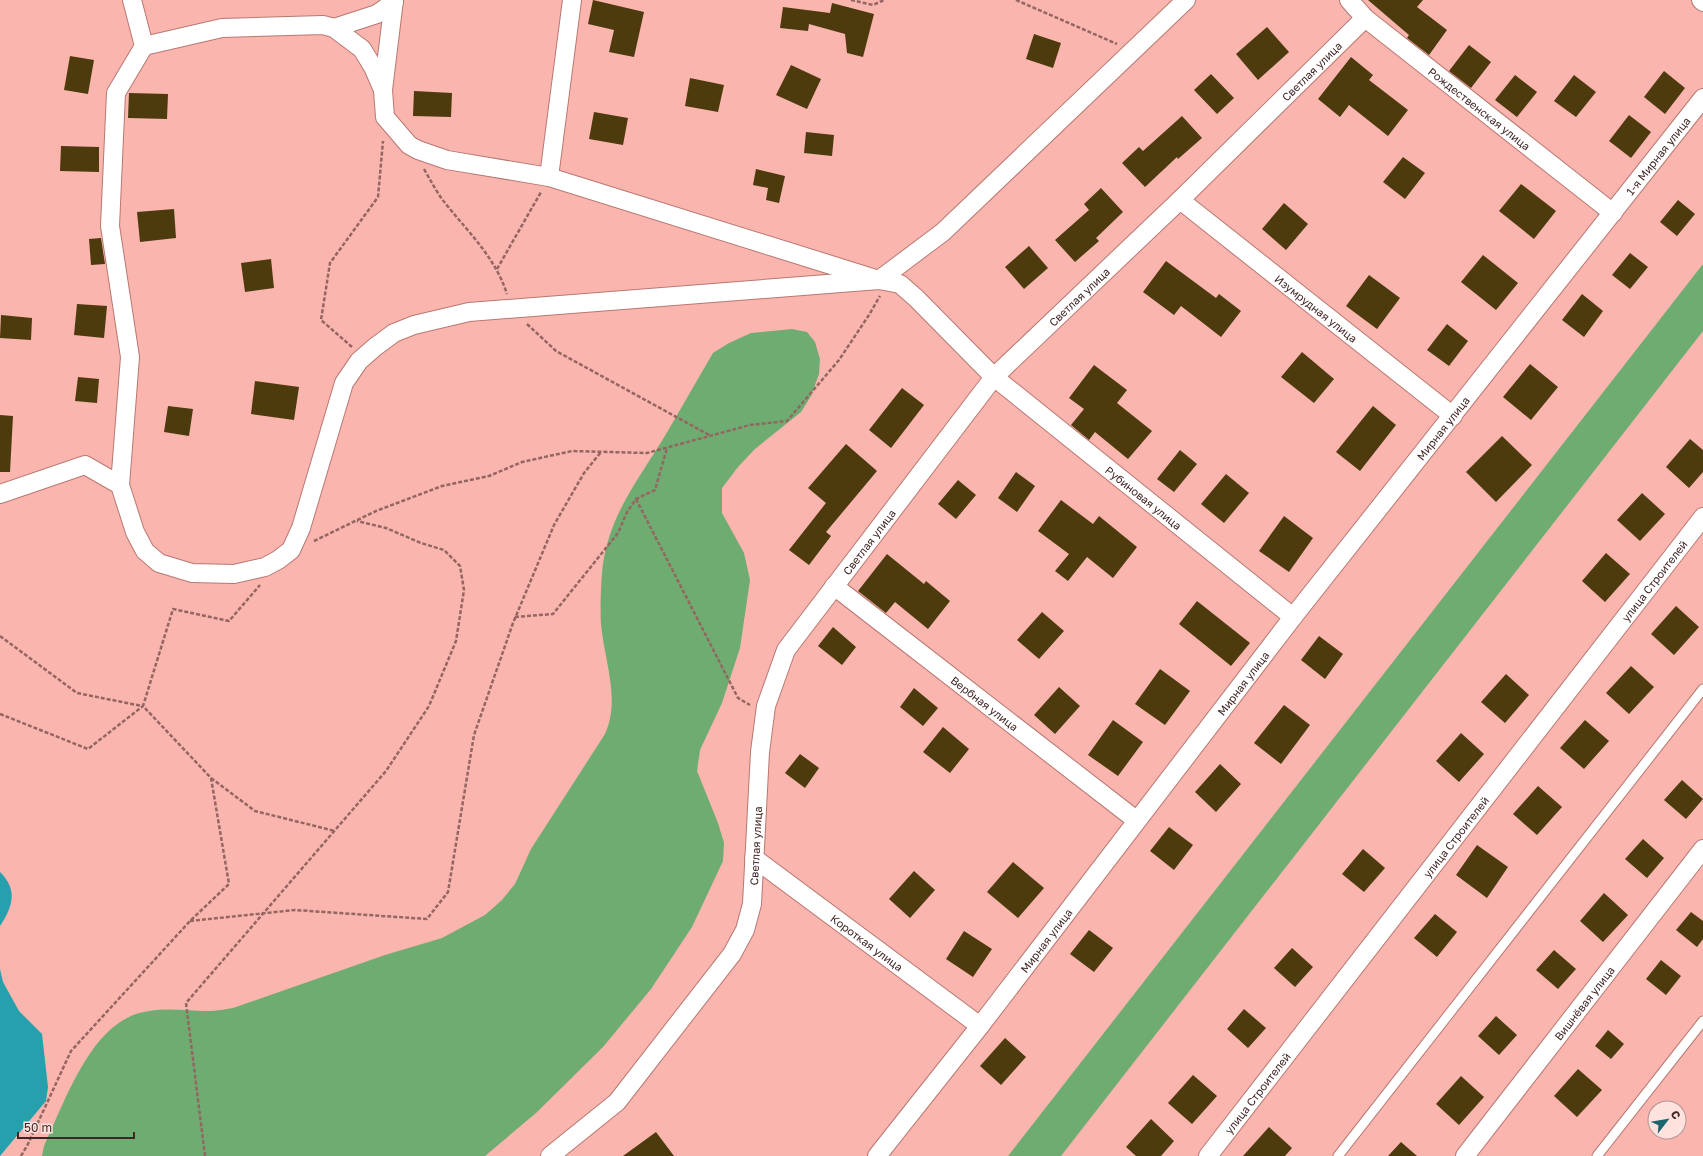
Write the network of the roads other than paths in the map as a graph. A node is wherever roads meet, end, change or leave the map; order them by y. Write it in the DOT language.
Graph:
graph roads {
  1 [pos="132,0"];
  2 [pos="572,0"];
  3 [pos="1186,0"];
  4 [pos="1349,0"];
  5 [pos="1700,0"];
  6 [pos="394,1"];
  7 [pos="1703,2"];
  8 [pos="1365,18"];
  9 [pos="334,28"];
  10 [pos="144,46"];
  11 [pos="383,90"];
  12 [pos="1703,98"];
  13 [pos="549,177"];
  14 [pos="1180,200"];
  15 [pos="1613,213"];
  16 [pos="884,281"];
  17 [pos="994,377"];
  18 [pos="1453,416"];
  19 [pos="120,485"];
  20 [pos="0,494"];
  21 [pos="1703,517"];
  22 [pos="834,586"];
  23 [pos="1293,617"];
  24 [pos="1703,689"];
  25 [pos="1136,820"];
  26 [pos="1703,849"];
  27 [pos="754,858"];
  28 [pos="1703,1021"];
  29 [pos="980,1026"];
  30 [pos="550,1156"];
  31 [pos="877,1156"];
  32 [pos="1208,1156"];
  33 [pos="1338,1156"];
  34 [pos="1465,1156"];
  35 [pos="1597,1156"];
  1 -- 10 [label="street"];
  2 -- 13 [label="street"];
  3 -- 16 [label="street"];
  4 -- 8 [label="street, Рождественская улица"];
  5 -- 7 [label="street"];
  6 -- 9 [label="street"];
  6 -- 11 [label="street"];
  8 -- 14 [label="street, Светлая улица"];
  8 -- 15 [label="street, Рождественская улица"];
  9 -- 10 [label="street"];
  9 -- 11 [label="street"];
  10 -- 19 [label="street"];
  11 -- 13 [label="street, Рубиновая улица"];
  12 -- 15 [label="street, 1-я Мирная улица"];
  13 -- 16 [label="street, Рубиновая улица"];
  14 -- 17 [label="street, Светлая улица"];
  14 -- 18 [label="street, Изумрудная улица"];
  15 -- 18 [label="street, Мирная улица"];
  16 -- 17 [label="street, Рубиновая улица"];
  16 -- 19 [label="street"];
  17 -- 22 [label="street, Светлая улица"];
  17 -- 23 [label="street, Рубиновая улица"];
  18 -- 23 [label="street, Мирная улица"];
  19 -- 20 [label="street"];
  21 -- 32 [label="street, улица Строителей"];
  22 -- 25 [label="street, Вербная улица"];
  22 -- 27 [label="street, Светлая улица"];
  23 -- 25 [label="street, Мирная улица"];
  24 -- 33 [label="lane"];
  25 -- 29 [label="street, Мирная улица"];
  26 -- 34 [label="street, Вишнёвая улица"];
  27 -- 29 [label="street, Короткая улица"];
  27 -- 30 [label="street, Светлая улица"];
  28 -- 35 [label="lane"];
  29 -- 31 [label="street, Мирная улица"];
}
